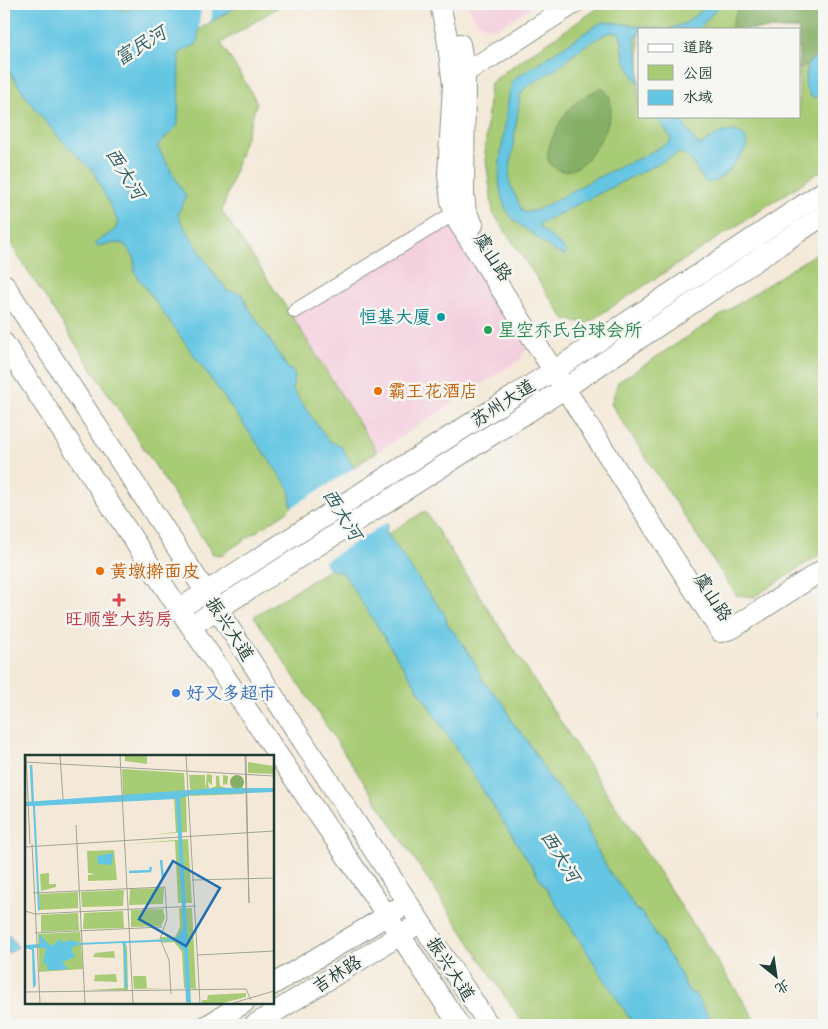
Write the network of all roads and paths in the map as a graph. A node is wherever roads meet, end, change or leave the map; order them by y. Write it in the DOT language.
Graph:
graph roads {
  1 [pos="440,4"];
  2 [pos="452,4"];
  3 [pos="573,4"];
  4 [pos="465,72"];
  5 [pos="824,191"];
  6 [pos="460,209"];
  7 [pos="824,215"];
  8 [pos="4,284"];
  9 [pos="295,311"];
  10 [pos="4,343"];
  11 [pos="558,368"];
  12 [pos="569,385"];
  13 [pos="824,569"];
  14 [pos="206,591"];
  15 [pos="217,608"];
  16 [pos="179,609"];
  17 [pos="191,626"];
  18 [pos="408,903"];
  19 [pos="386,916"];
  20 [pos="421,923"];
  21 [pos="400,935"];
  22 [pos="274,985"];
  23 [pos="242,1004"];
  24 [pos="208,1025"];
  25 [pos="254,1025"];
  26 [pos="459,1025"];
  27 [pos="488,1025"];
  1 -- 6 [label="street, 虞山路"];
  2 -- 4 [label="street, 虞山路"];
  3 -- 4 [label="street"];
  4 -- 6 [label="street, 虞山路"];
  5 -- 11 [label="street, 苏州大道"];
  6 -- 9 [label="street"];
  6 -- 11 [label="street, 虞山路"];
  7 -- 12 [label="street, 苏州大道"];
  8 -- 14 [label="street, 振兴大道"];
  10 -- 16 [label="street, 振兴大道"];
  11 -- 12 [label="street, 虞山路"];
  11 -- 14 [label="street, 苏州大道"];
  12 -- 13 [label="street, 虞山路"];
  12 -- 15 [label="street, 苏州大道"];
  14 -- 15 [label="street, 振兴大道"];
  14 -- 16 [label="street, 苏州大道"];
  15 -- 17 [label="street, 苏州大道"];
  15 -- 18 [label="street, 振兴大道"];
  16 -- 17 [label="street, 振兴大道"];
  17 -- 19 [label="street, 振兴大道"];
  18 -- 19 [label="street, 吉林路"];
  18 -- 20 [label="street, 振兴大道"];
  19 -- 21 [label="street, 振兴大道"];
  19 -- 22 [label="street, 吉林路"];
  20 -- 21 [label="street, 吉林路"];
  20 -- 27 [label="street, 振兴大道"];
  21 -- 25 [label="street, 吉林路"];
  21 -- 26 [label="street, 振兴大道"];
  23 -- 24 [label="street"];
}
